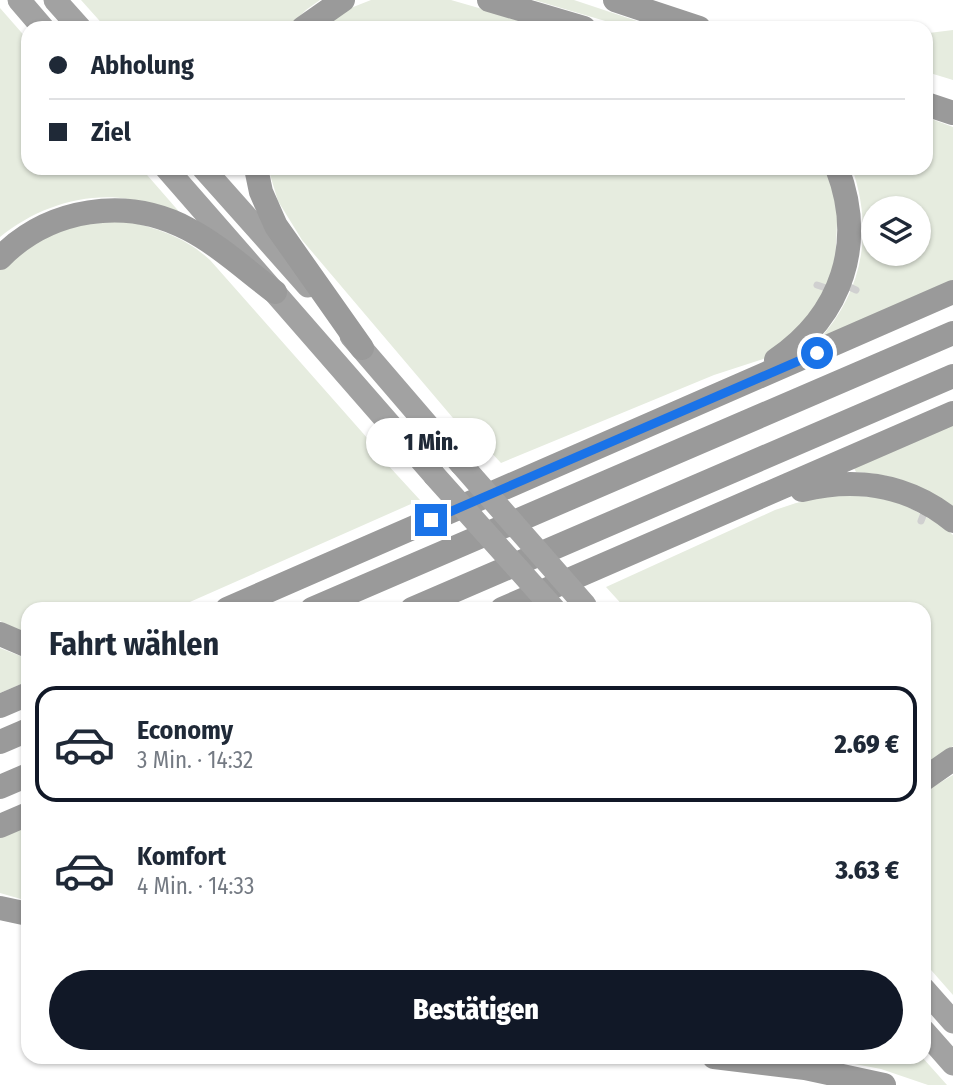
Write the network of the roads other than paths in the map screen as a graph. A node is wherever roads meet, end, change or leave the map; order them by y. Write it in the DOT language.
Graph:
graph roads {
  1 [pos="19,0"];
  2 [pos="55,0"];
  3 [pos="343,0"];
  4 [pos="489,0"];
  5 [pos="615,0"];
  6 [pos="37,21"];
  7 [pos="74,21"];
  8 [pos="313,21"];
  9 [pos="560,21"];
  10 [pos="678,21"];
  11 [pos="933,106"];
  12 [pos="953,113"];
  13 [pos="172,175"];
  14 [pos="209,175"];
  15 [pos="257,175"];
  16 [pos="839,175"];
  17 [pos="0,258"];
  18 [pos="275,292"];
  19 [pos="953,292"];
  20 [pos="953,332"];
  21 [pos="362,348"];
  22 [pos="953,376"];
  23 [pos="712,398"];
  24 [pos="953,413"];
  25 [pos="728,512"];
  26 [pos="938,514"];
  27 [pos="243,602"];
  28 [pos="328,602"];
  29 [pos="428,602"];
  30 [pos="518,602"];
  31 [pos="548,602"];
  32 [pos="583,602"];
  33 [pos="0,634"];
  34 [pos="21,643"];
  35 [pos="21,697"];
  36 [pos="0,706"];
  37 [pos="21,733"];
  38 [pos="0,742"];
  39 [pos="953,759"];
  40 [pos="931,774"];
  41 [pos="21,778"];
  42 [pos="0,787"];
  43 [pos="21,817"];
  44 [pos="0,826"];
  45 [pos="0,908"];
  46 [pos="21,912"];
  47 [pos="931,997"];
  48 [pos="953,1022"];
  49 [pos="931,1039"];
  50 [pos="772,1064"];
  51 [pos="953,1064"];
  52 [pos="884,1085"];
  1 -- 6 [label="highway"];
  2 -- 7 [label="highway"];
  3 -- 8 [label="highway"];
  4 -- 9 [label="highway"];
  5 -- 10 [label="highway"];
  11 -- 12 [label="highway"];
  13 -- 18 [label="highway"];
  14 -- 21 [label="highway"];
  15 -- 21 [label="highway"];
  16 -- 23 [label="highway"];
  17 -- 18 [label="highway"];
  18 -- 31 [label="highway, bridge"];
  19 -- 23 [label="highway"];
  20 -- 28 [label="highway"];
  21 -- 32 [label="highway, bridge"];
  22 -- 29 [label="highway"];
  23 -- 27 [label="highway"];
  24 -- 25 [label="highway"];
  25 -- 26 [label="highway"];
  25 -- 30 [label="highway"];
  33 -- 34 [label="highway"];
  35 -- 36 [label="highway"];
  37 -- 38 [label="highway"];
  39 -- 40 [label="highway"];
  41 -- 42 [label="highway"];
  43 -- 44 [label="highway"];
  45 -- 46 [label="highway"];
  47 -- 48 [label="highway"];
  49 -- 51 [label="highway"];
  50 -- 52 [label="highway"];
}
